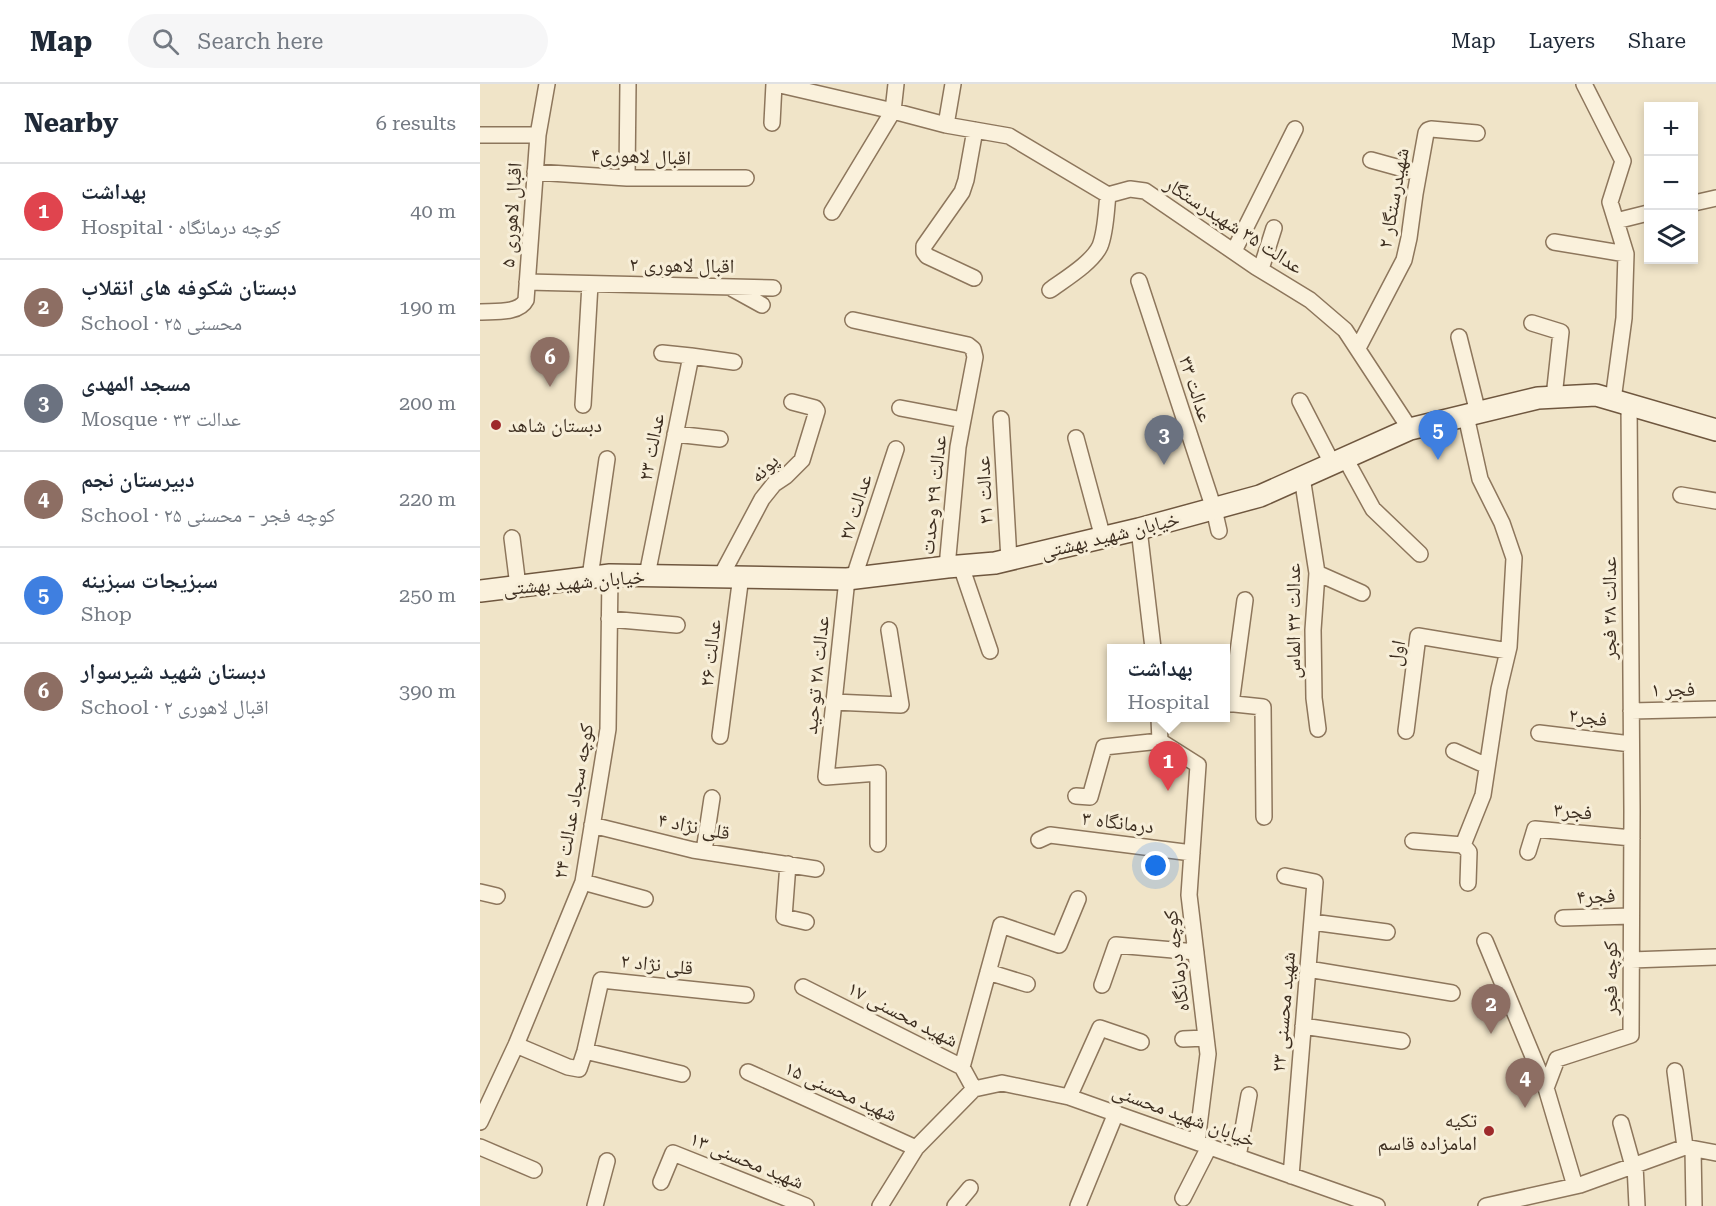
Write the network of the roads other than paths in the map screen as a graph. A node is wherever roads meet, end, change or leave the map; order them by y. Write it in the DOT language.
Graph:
graph roads {
  1 [pos="547,84"];
  2 [pos="628,84"];
  3 [pos="775,84"];
  4 [pos="897,84"];
  5 [pos="953,84"];
  6 [pos="1584,84"];
  7 [pos="894,111"];
  8 [pos="772,123"];
  9 [pos="946,125"];
  10 [pos="1295,129"];
  11 [pos="975,130"];
  12 [pos="1477,133"];
  13 [pos="480,135"];
  14 [pos="538,135"];
  15 [pos="1371,160"];
  16 [pos="535,172"];
  17 [pos="1418,173"];
  18 [pos="627,178"];
  19 [pos="746,178"];
  20 [pos="1108,195"];
  21 [pos="1716,198"];
  22 [pos="1698,202"];
  23 [pos="832,212"];
  24 [pos="1644,214"];
  25 [pos="1616,221"];
  26 [pos="1274,228"];
  27 [pos="1554,242"];
  28 [pos="1234,251"];
  29 [pos="1626,254"];
  30 [pos="1261,269"];
  31 [pos="974,278"];
  32 [pos="1138,281"];
  33 [pos="527,282"];
  34 [pos="590,284"];
  35 [pos="731,287"];
  36 [pos="773,288"];
  37 [pos="1050,291"];
  38 [pos="762,305"];
  39 [pos="480,312"];
  40 [pos="853,320"];
  41 [pos="1532,323"];
  42 [pos="1459,337"];
  43 [pos="1358,348"];
  44 [pos="662,353"];
  45 [pos="691,356"];
  46 [pos="734,362"];
  47 [pos="1554,397"];
  48 [pos="1300,401"];
  49 [pos="792,402"];
  50 [pos="1621,402"];
  51 [pos="583,405"];
  52 [pos="900,408"];
  53 [pos="1472,415"];
  54 [pos="1001,419"];
  55 [pos="963,420"];
  56 [pos="1410,429"];
  57 [pos="1716,430"];
  58 [pos="675,434"];
  59 [pos="1076,438"];
  60 [pos="720,439"];
  61 [pos="896,449"];
  62 [pos="607,459"];
  63 [pos="1339,460"];
  64 [pos="1302,477"];
  65 [pos="1681,495"];
  66 [pos="1716,501"];
  67 [pos="1214,509"];
  68 [pos="1139,529"];
  69 [pos="1219,531"];
  70 [pos="512,538"];
  71 [pos="1103,538"];
  72 [pos="1420,554"];
  73 [pos="1009,560"];
  74 [pos="954,566"];
  75 [pos="1317,573"];
  76 [pos="647,575"];
  77 [pos="600,576"];
  78 [pos="731,576"];
  79 [pos="851,578"];
  80 [pos="518,586"];
  81 [pos="480,591"];
  82 [pos="1362,592"];
  83 [pos="1245,600"];
  84 [pos="609,619"];
  85 [pos="677,625"];
  86 [pos="889,630"];
  87 [pos="1153,644"];
  88 [pos="990,651"];
  89 [pos="1508,651"];
  90 [pos="1230,692"];
  91 [pos="834,702"];
  92 [pos="1230,704"];
  93 [pos="1716,709"];
  94 [pos="1631,711"];
  95 [pos="1159,722"];
  96 [pos="1318,729"];
  97 [pos="1406,731"];
  98 [pos="1539,733"];
  99 [pos="720,736"];
  100 [pos="1160,741"];
  101 [pos="1631,744"];
  102 [pos="1454,751"];
  103 [pos="1487,766"];
  104 [pos="1076,796"];
  105 [pos="712,798"];
  106 [pos="1632,811"];
  107 [pos="1264,817"];
  108 [pos="592,825"];
  109 [pos="1632,838"];
  110 [pos="1039,840"];
  111 [pos="1413,842"];
  112 [pos="878,844"];
  113 [pos="1463,845"];
  114 [pos="704,851"];
  115 [pos="1528,852"];
  116 [pos="1192,853"];
  117 [pos="789,864"];
  118 [pos="816,869"];
  119 [pos="1285,876"];
  120 [pos="583,882"];
  121 [pos="1468,883"];
  122 [pos="480,892"];
  123 [pos="497,896"];
  124 [pos="645,899"];
  125 [pos="1078,899"];
  126 [pos="1631,916"];
  127 [pos="1563,918"];
  128 [pos="806,922"];
  129 [pos="1312,922"];
  130 [pos="1387,932"];
  131 [pos="1485,941"];
  132 [pos="1196,952"];
  133 [pos="1716,957"];
  134 [pos="1631,960"];
  135 [pos="1308,969"];
  136 [pos="988,972"];
  137 [pos="1027,984"];
  138 [pos="1102,985"];
  139 [pos="803,987"];
  140 [pos="1452,993"];
  141 [pos="746,995"];
  142 [pos="1303,1026"];
  143 [pos="1206,1038"];
  144 [pos="1183,1039"];
  145 [pos="1402,1041"];
  146 [pos="1141,1042"];
  147 [pos="516,1045"];
  148 [pos="585,1051"];
  149 [pos="962,1067"];
  150 [pos="1675,1071"];
  151 [pos="748,1072"];
  152 [pos="682,1074"];
  153 [pos="1546,1088"];
  154 [pos="974,1089"];
  155 [pos="1249,1095"];
  156 [pos="1069,1097"];
  157 [pos="1116,1113"];
  158 [pos="480,1122"];
  159 [pos="1621,1123"];
  160 [pos="1203,1144"];
  161 [pos="480,1147"];
  162 [pos="916,1148"];
  163 [pos="1689,1148"];
  164 [pos="1716,1153"];
  165 [pos="1238,1157"];
  166 [pos="607,1161"];
  167 [pos="1634,1165"];
  168 [pos="534,1170"];
  169 [pos="1292,1176"];
  170 [pos="661,1182"];
  171 [pos="1575,1186"];
  172 [pos="970,1188"];
  173 [pos="1183,1197"];
  174 [pos="1336,1200"];
  175 [pos="595,1206"];
  176 [pos="806,1206"];
  177 [pos="880,1206"];
  178 [pos="955,1206"];
  179 [pos="1078,1206"];
  180 [pos="1377,1206"];
  181 [pos="1486,1206"];
  182 [pos="1637,1206"];
  183 [pos="1694,1206"];
  1 -- 14 [label="street, اقبال لاهوری ۵"];
  2 -- 18 [label="street"];
  3 -- 7 [label="street"];
  3 -- 8 [label="street"];
  4 -- 7 [label="street"];
  5 -- 9 [label="street"];
  6 -- 25 [label="street, عدالت ۳۸ فجر"];
  7 -- 9 [label="street"];
  7 -- 23 [label="street"];
  9 -- 11 [label="street"];
  10 -- 28 [label="street"];
  11 -- 20 [label="street"];
  11 -- 31 [label="street"];
  12 -- 17 [label="street, شهیدرستگار ۲"];
  13 -- 14 [label="street"];
  14 -- 16 [label="street, اقبال لاهوری ۵"];
  15 -- 17 [label="street"];
  16 -- 18 [label="street, اقبال لاهوری۴"];
  16 -- 33 [label="street, اقبال لاهوری ۵"];
  17 -- 43 [label="street, شهیدرستگار ۲"];
  18 -- 19 [label="street, اقبال لاهوری۴"];
  20 -- 28 [label="street, عدالت ۳۵ شهیدرستگار"];
  20 -- 37 [label="street"];
  21 -- 22 [label="street"];
  24 -- 25 [label="street"];
  25 -- 29 [label="street, عدالت ۳۸ فجر"];
  26 -- 30 [label="street"];
  27 -- 29 [label="street"];
  28 -- 30 [label="street, عدالت ۳۵ شهیدرستگار"];
  29 -- 50 [label="street, عدالت ۳۸ فجر"];
  30 -- 43 [label="street, عدالت ۳۵ شهیدرستگار"];
  32 -- 67 [label="street, عدالت ۳۳"];
  33 -- 34 [label="street, اقبال لاهوری ۲"];
  33 -- 39 [label="street, اقبال لاهوری ۵"];
  34 -- 35 [label="street, اقبال لاهوری ۲"];
  34 -- 51 [label="street"];
  35 -- 36 [label="street, اقبال لاهوری ۲"];
  35 -- 38 [label="street"];
  40 -- 55 [label="street"];
  41 -- 47 [label="street"];
  42 -- 53 [label="street"];
  43 -- 56 [label="street, عدالت ۳۵ شهیدرستگار"];
  44 -- 45 [label="street"];
  45 -- 46 [label="street"];
  45 -- 58 [label="street, عدالت ۲۳"];
  47 -- 50 [label="main road, خیابان شهید بهشتی"];
  47 -- 53 [label="main road, خیابان شهید بهشتی"];
  48 -- 63 [label="street"];
  49 -- 78 [label="street, پونه"];
  50 -- 57 [label="main road, خیابان شهید بهشتی"];
  50 -- 94 [label="street, عدالت ۳۸ فجر"];
  52 -- 55 [label="street, عدالت ۲۹ وحدت"];
  53 -- 56 [label="main road, خیابان شهید بهشتی"];
  53 -- 89 [label="street"];
  54 -- 73 [label="street, عدالت ۳۱"];
  55 -- 74 [label="street, عدالت ۲۹ وحدت"];
  56 -- 63 [label="main road, خیابان شهید بهشتی"];
  58 -- 60 [label="street"];
  58 -- 76 [label="street, عدالت ۲۳"];
  59 -- 71 [label="street"];
  61 -- 79 [label="street, عدالت ۲۷"];
  62 -- 77 [label="street, کوچه سجاد عدالت ۲۴"];
  63 -- 64 [label="main road, خیابان شهید بهشتی"];
  63 -- 72 [label="street"];
  64 -- 67 [label="main road, خیابان شهید بهشتی"];
  64 -- 75 [label="street, عدالت ۳۲ الماس"];
  65 -- 66 [label="street"];
  67 -- 68 [label="main road, خیابان شهید بهشتی"];
  67 -- 69 [label="street, عدالت ۳۳"];
  68 -- 71 [label="main road, خیابان شهید بهشتی"];
  68 -- 87 [label="street"];
  70 -- 80 [label="street"];
  71 -- 73 [label="main road, خیابان شهید بهشتی"];
  73 -- 74 [label="main road, خیابان شهید بهشتی"];
  74 -- 79 [label="main road, خیابان شهید بهشتی"];
  74 -- 88 [label="street"];
  75 -- 82 [label="street"];
  75 -- 96 [label="street, عدالت ۳۲ الماس"];
  76 -- 77 [label="main road, خیابان شهید بهشتی"];
  76 -- 78 [label="main road, خیابان شهید بهشتی"];
  77 -- 80 [label="main road, خیابان شهید بهشتی"];
  77 -- 84 [label="street, کوچه سجاد عدالت ۲۴"];
  78 -- 79 [label="main road, خیابان شهید بهشتی"];
  78 -- 99 [label="street, عدالت ۲۶"];
  79 -- 91 [label="street, عدالت ۲۸ توحید"];
  80 -- 81 [label="main road, خیابان شهید بهشتی"];
  83 -- 90 [label="street"];
  84 -- 85 [label="street"];
  84 -- 108 [label="street, کوچه سجاد عدالت ۲۴"];
  86 -- 91 [label="street"];
  89 -- 97 [label="street, اول"];
  89 -- 103 [label="street"];
  91 -- 112 [label="street, عدالت ۲۸ توحید"];
  92 -- 107 [label="street"];
  93 -- 94 [label="street, فجر ۱"];
  94 -- 101 [label="street, عدالت ۳۸ فجر"];
  95 -- 100 [label="street"];
  98 -- 101 [label="street, فجر۲"];
  100 -- 104 [label="street"];
  100 -- 116 [label="street, کوچه درمانگاه"];
  101 -- 106 [label="street, عدالت ۳۸ فجر"];
  102 -- 103 [label="street"];
  103 -- 113 [label="street"];
  105 -- 114 [label="street"];
  106 -- 109 [label="street, کوچه فجر"];
  108 -- 114 [label="street, قلی نژاد ۴"];
  108 -- 120 [label="street, کوچه سجاد عدالت ۲۴"];
  109 -- 115 [label="street, فجر۳"];
  109 -- 126 [label="street, کوچه فجر"];
  110 -- 116 [label="street, درمانگاه ۳"];
  111 -- 113 [label="street"];
  113 -- 121 [label="street"];
  114 -- 117 [label="street, قلی نژاد ۴"];
  116 -- 132 [label="street, کوچه درمانگاه"];
  117 -- 118 [label="street, قلی نژاد ۴"];
  117 -- 128 [label="street"];
  119 -- 129 [label="street, شهید محسنی ۲۳"];
  120 -- 124 [label="street"];
  120 -- 147 [label="street, کوچه سجاد عدالت ۲۴"];
  122 -- 123 [label="street"];
  125 -- 136 [label="street"];
  126 -- 127 [label="street, فجر۴"];
  126 -- 134 [label="street, کوچه فجر"];
  129 -- 130 [label="street"];
  129 -- 135 [label="street, شهید محسنی ۲۳"];
  131 -- 153 [label="street"];
  132 -- 138 [label="street"];
  132 -- 143 [label="street, کوچه درمانگاه"];
  133 -- 134 [label="street"];
  134 -- 153 [label="street, کوچه فجر"];
  135 -- 140 [label="street"];
  135 -- 142 [label="street, شهید محسنی ۲۳"];
  136 -- 137 [label="street"];
  136 -- 149 [label="street"];
  139 -- 149 [label="street, شهید محسنی ۱۷"];
  141 -- 148 [label="street, قلی نژاد ۲"];
  142 -- 145 [label="street"];
  142 -- 169 [label="street, شهید محسنی ۲۳"];
  143 -- 144 [label="street"];
  143 -- 160 [label="street, کوچه درمانگاه"];
  146 -- 156 [label="street"];
  147 -- 148 [label="street"];
  147 -- 158 [label="street, کوچه سجاد عدالت ۲۴"];
  148 -- 152 [label="street"];
  149 -- 154 [label="street, شهید محسنی ۱۷"];
  150 -- 163 [label="street"];
  151 -- 162 [label="street, شهید محسنی ۱۵"];
  153 -- 171 [label="street"];
  154 -- 156 [label="street, خیابان شهید محسنی"];
  154 -- 162 [label="street"];
  155 -- 165 [label="street"];
  156 -- 157 [label="street, خیابان شهید محسنی"];
  157 -- 160 [label="street, خیابان شهید محسنی"];
  157 -- 179 [label="street"];
  159 -- 167 [label="street"];
  160 -- 165 [label="street, خیابان شهید محسنی"];
  160 -- 173 [label="street"];
  161 -- 168 [label="street"];
  162 -- 177 [label="street"];
  163 -- 164 [label="street"];
  163 -- 167 [label="street"];
  163 -- 183 [label="street"];
  165 -- 169 [label="street, خیابان شهید محسنی"];
  166 -- 175 [label="street"];
  167 -- 171 [label="street"];
  167 -- 182 [label="street"];
  169 -- 174 [label="street, خیابان شهید محسنی"];
  170 -- 176 [label="street, شهید محسنی ۱۳"];
  171 -- 181 [label="street"];
  172 -- 178 [label="street"];
  174 -- 180 [label="street, خیابان شهید محسنی"];
}
